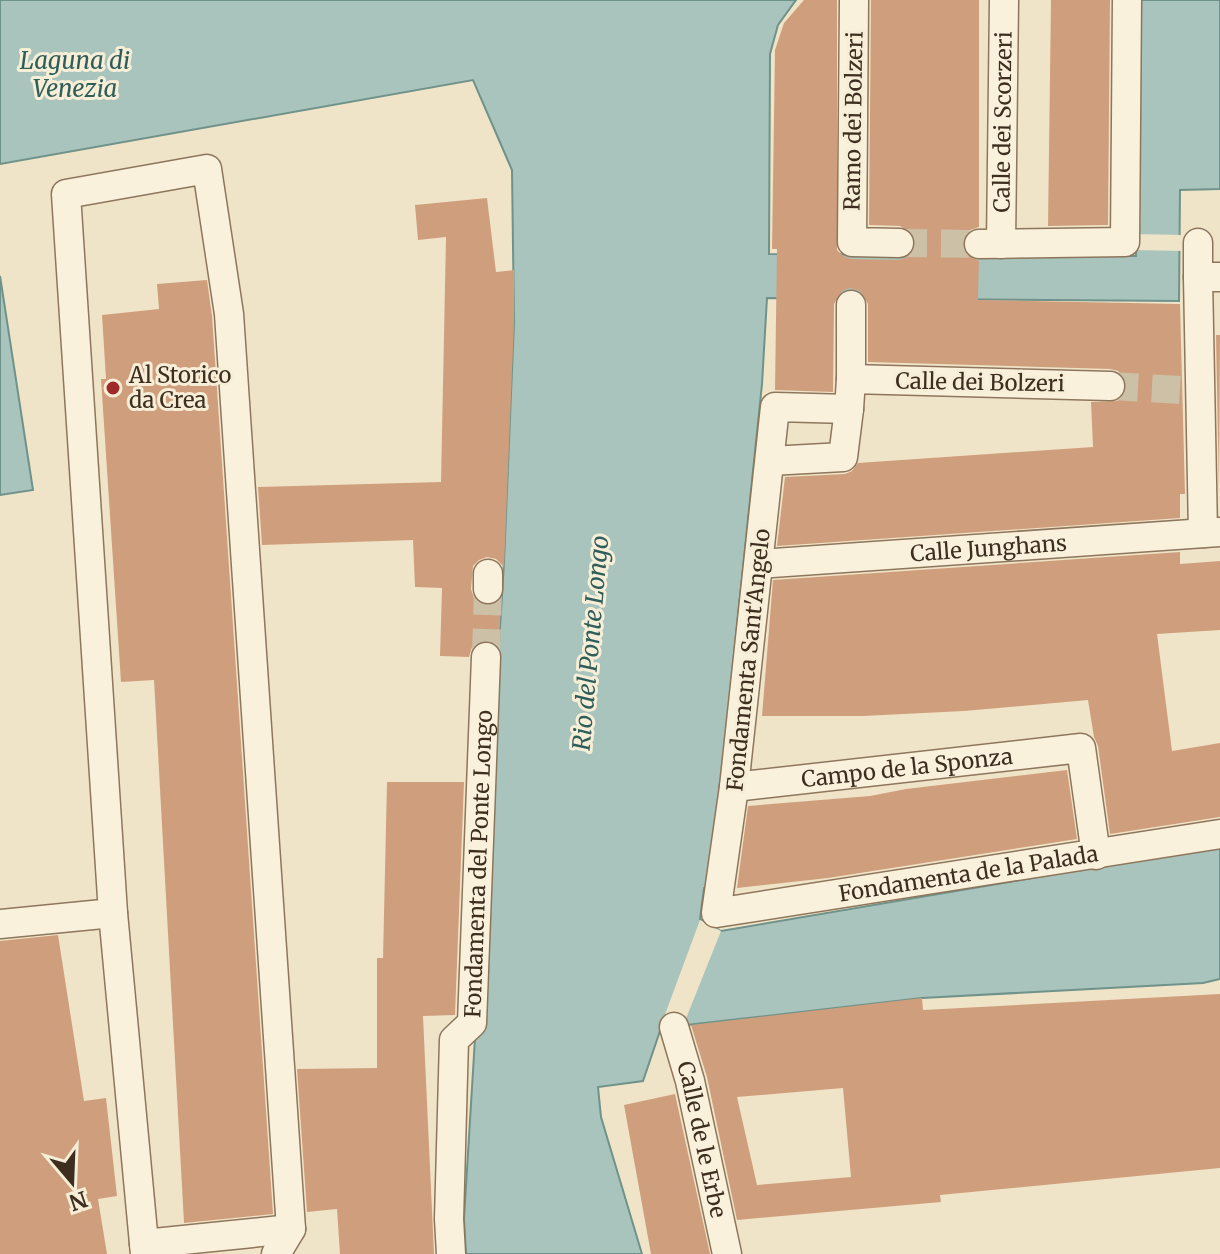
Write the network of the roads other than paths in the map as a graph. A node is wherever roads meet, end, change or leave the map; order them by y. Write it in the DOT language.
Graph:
graph roads {
  1 [pos="854,0"];
  2 [pos="1004,0"];
  3 [pos="1127,0"];
  4 [pos="899,243"];
  5 [pos="1198,243"];
  6 [pos="1209,277"];
  7 [pos="851,305"];
  8 [pos="851,379"];
  9 [pos="1110,386"];
  10 [pos="849,409"];
  11 [pos="770,461"];
  12 [pos="1212,533"];
  13 [pos="759,564"];
  14 [pos="486,657"];
  15 [pos="734,787"];
  16 [pos="1220,834"];
  17 [pos="1096,855"];
  18 [pos="113,913"];
  19 [pos="716,913"];
  20 [pos="0,924"];
  21 [pos="674,1027"];
  22 [pos="291,1229"];
  23 [pos="145,1249"];
  24 [pos="276,1254"];
  25 [pos="451,1254"];
  26 [pos="727,1254"];
  1 -- 4 [label="street, Ramo dei Bolzeri"];
  2 -- 3 [label="street, Calle dei Scorzeri"];
  5 -- 6 [label="street"];
  6 -- 12 [label="street"];
  7 -- 8 [label="street"];
  8 -- 9 [label="street, Calle dei Bolzeri"];
  8 -- 10 [label="street"];
  10 -- 11 [label="street"];
  10 -- 11 [label="street, Fondamenta Sant'Angelo"];
  11 -- 13 [label="street, Fondamenta Sant'Angelo"];
  12 -- 13 [label="street, Calle Junghans"];
  13 -- 15 [label="street, Fondamenta Sant'Angelo"];
  14 -- 25 [label="street, Fondamenta del Ponte Longo"];
  15 -- 17 [label="street, Campo de la Sponza"];
  15 -- 19 [label="street, Fondamenta Sant'Angelo"];
  16 -- 17 [label="street, Fondamenta de la Palada"];
  17 -- 19 [label="street, Fondamenta de la Palada"];
  18 -- 20 [label="street"];
  18 -- 22 [label="street"];
  18 -- 23 [label="street"];
  21 -- 26 [label="street, Calle de le Erbe"];
  22 -- 23 [label="street"];
  22 -- 24 [label="street"];
}
